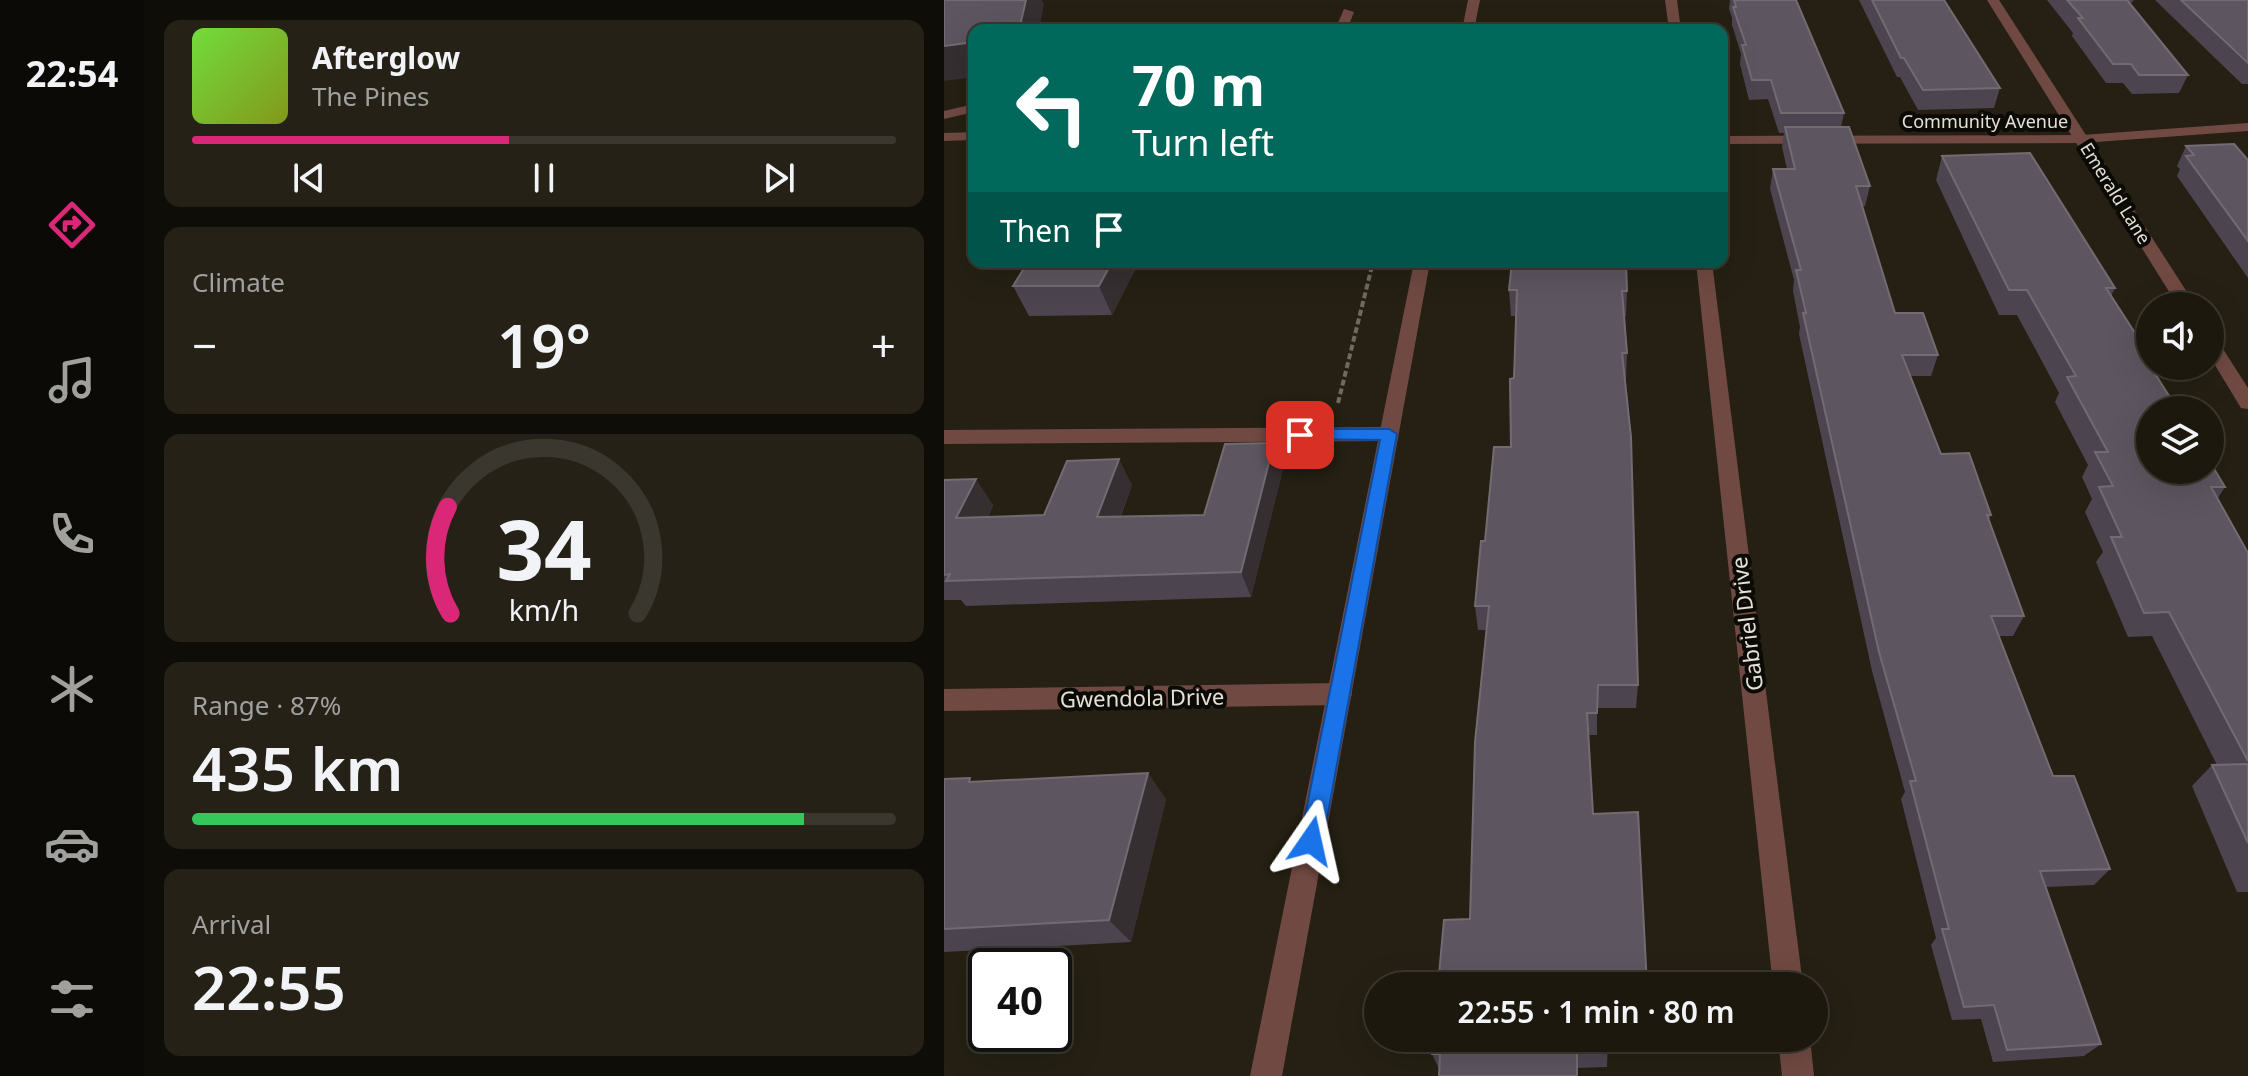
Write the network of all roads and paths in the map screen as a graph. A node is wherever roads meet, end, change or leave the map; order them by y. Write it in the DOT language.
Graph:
graph roads {
  1 [pos="1474,0"];
  2 [pos="1671,0"];
  3 [pos="1993,0"];
  4 [pos="1348,12"];
  5 [pos="1343,24"];
  6 [pos="1469,24"];
  7 [pos="1674,24"];
  8 [pos="968,109"];
  9 [pos="944,115"];
  10 [pos="2248,127"];
  11 [pos="968,136"];
  12 [pos="944,137"];
  13 [pos="2082,139"];
  14 [pos="1728,140"];
  15 [pos="1372,268"];
  16 [pos="1421,268"];
  17 [pos="1705,268"];
  18 [pos="2178,292"];
  19 [pos="2224,364"];
  20 [pos="2248,403"];
  21 [pos="1389,434"];
  22 [pos="1330,435"];
  23 [pos="944,437"];
  24 [pos="1340,694"];
  25 [pos="944,700"];
  26 [pos="1786,972"];
  27 [pos="1795,1052"];
  28 [pos="1266,1076"];
  29 [pos="1798,1076"];
  1 -- 6 [label="street"];
  2 -- 7 [label="street"];
  3 -- 13 [label="street, Emerald Lane"];
  4 -- 5 [label="street"];
  8 -- 9 [label="street"];
  10 -- 13 [label="street, Community Avenue"];
  11 -- 12 [label="street"];
  13 -- 14 [label="street, Community Avenue"];
  13 -- 18 [label="street, Emerald Lane"];
  15 -- 22 [label="path"];
  16 -- 21 [label="street"];
  17 -- 26 [label="street, Gabriel Drive"];
  19 -- 20 [label="street"];
  21 -- 22 [label="street"];
  21 -- 24 [label="street"];
  22 -- 23 [label="street"];
  24 -- 25 [label="street, Gwendola Drive"];
  24 -- 28 [label="street"];
  27 -- 29 [label="street"];
}
